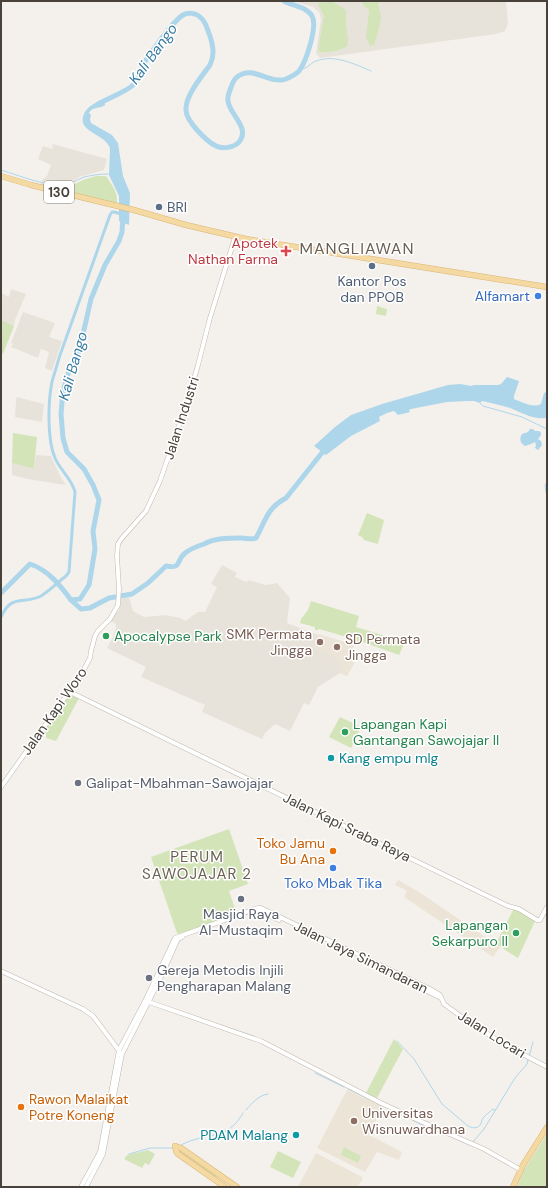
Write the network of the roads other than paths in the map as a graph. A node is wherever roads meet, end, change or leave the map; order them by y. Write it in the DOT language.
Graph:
graph roads {
  1 [pos="1,176"];
  2 [pos="235,237"];
  3 [pos="547,287"];
  4 [pos="118,589"];
  5 [pos="70,692"];
  6 [pos="1,787"];
  7 [pos="547,906"];
  8 [pos="1,971"];
  9 [pos="440,997"];
  10 [pos="147,1002"];
  11 [pos="120,1052"];
  12 [pos="547,1067"];
  13 [pos="547,1127"];
  14 [pos="521,1170"];
  15 [pos="221,1176"];
  16 [pos="217,1181"];
  17 [pos="81,1187"];
  18 [pos="86,1187"];
  19 [pos="225,1187"];
  20 [pos="237,1187"];
  21 [pos="513,1187"];
  1 -- 2 [label="main road, 130"];
  2 -- 3 [label="main road"];
  2 -- 4 [label="street, Jalan Industri"];
  4 -- 5 [label="street, Jalan Kapi Woro"];
  5 -- 6 [label="street, Jalan Kapi Woro"];
  5 -- 7 [label="street, Jalan Kapi Sraba Raya"];
  8 -- 11 [label="street"];
  9 -- 10 [label="street, Jalan Jaya Simandaran"];
  9 -- 12 [label="street, Jalan Locari"];
  10 -- 11 [label="street"];
  10 -- 14 [label="street"];
  11 -- 17 [label="street"];
  11 -- 18 [label="street"];
  13 -- 14 [label="main road"];
  14 -- 21 [label="main road"];
  15 -- 16 [label="main road"];
  15 -- 16 [label="main road"];
  15 -- 20 [label="main road"];
  16 -- 19 [label="main road"];
}
